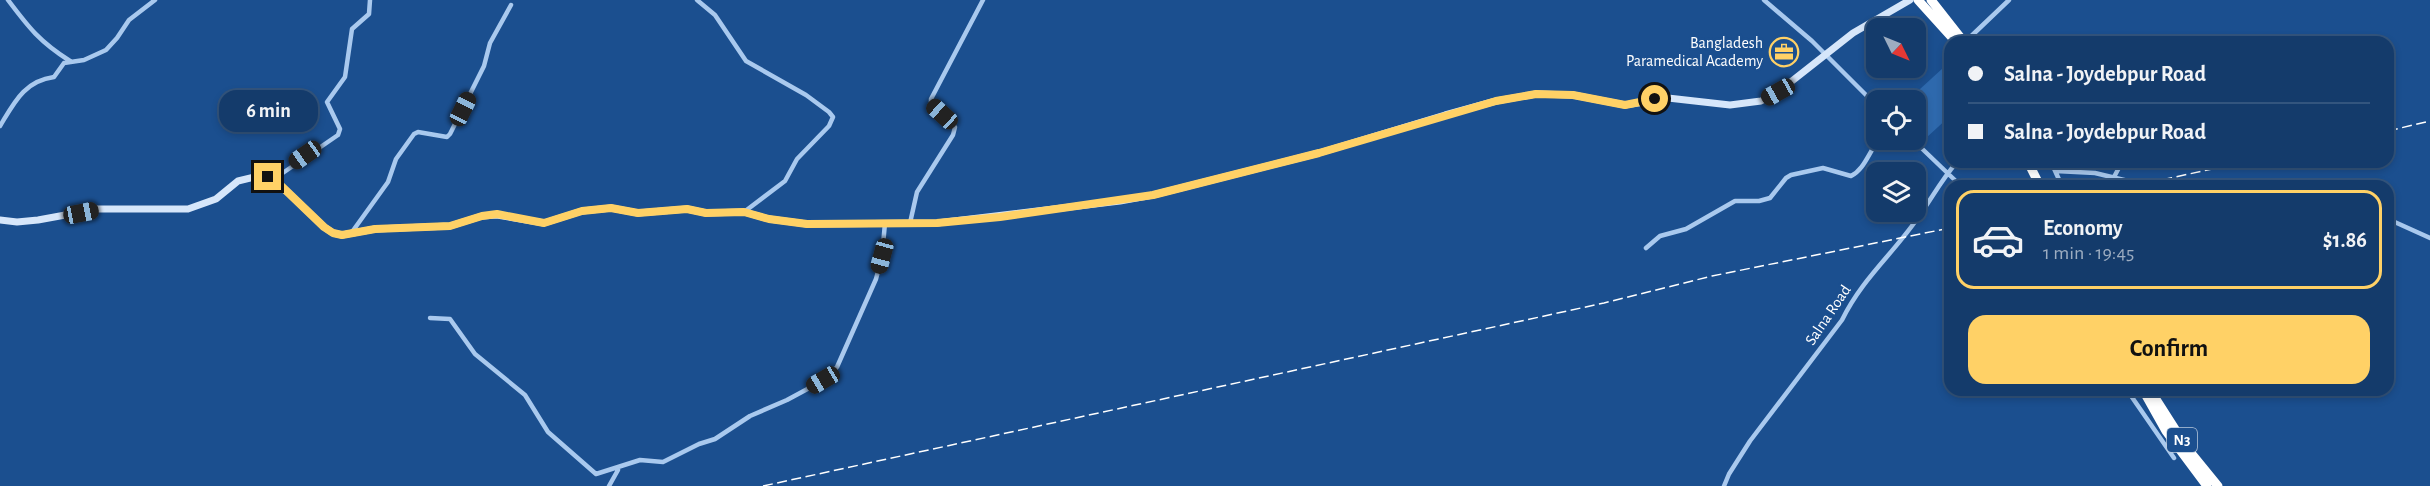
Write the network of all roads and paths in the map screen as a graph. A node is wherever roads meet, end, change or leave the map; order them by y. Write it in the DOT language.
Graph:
graph roads {
  1 [pos="8,0"];
  2 [pos="155,0"];
  3 [pos="370,0"];
  4 [pos="697,0"];
  5 [pos="983,0"];
  6 [pos="1764,0"];
  7 [pos="1911,0"];
  8 [pos="1918,0"];
  9 [pos="1931,0"];
  10 [pos="2009,0"];
  11 [pos="511,5"];
  12 [pos="1951,36"];
  13 [pos="1960,36"];
  14 [pos="1971,36"];
  15 [pos="1824,54"];
  16 [pos="70,61"];
  17 [pos="1866,95"];
  18 [pos="0,126"];
  19 [pos="1872,150"];
  20 [pos="1924,150"];
  21 [pos="1951,168"];
  22 [pos="2054,168"];
  23 [pos="2119,168"];
  24 [pos="2056,171"];
  25 [pos="1947,172"];
  26 [pos="2114,177"];
  27 [pos="274,179"];
  28 [pos="1955,180"];
  29 [pos="2060,180"];
  30 [pos="2126,180"];
  31 [pos="744,212"];
  32 [pos="0,220"];
  33 [pos="2394,222"];
  34 [pos="885,223"];
  35 [pos="910,223"];
  36 [pos="352,232"];
  37 [pos="2430,238"];
  38 [pos="1646,248"];
  39 [pos="430,318"];
  40 [pos="2131,396"];
  41 [pos="2146,396"];
  42 [pos="2155,396"];
  43 [pos="2174,458"];
  44 [pos="618,469"];
  45 [pos="609,486"];
  46 [pos="1724,486"];
  47 [pos="2206,486"];
  48 [pos="2218,486"];
  1 -- 16 [label="street"];
  2 -- 16 [label="street"];
  3 -- 27 [label="street"];
  4 -- 31 [label="street"];
  5 -- 35 [label="street"];
  6 -- 15 [label="street"];
  7 -- 15 [label="main road"];
  8 -- 12 [label="highway"];
  9 -- 13 [label="highway"];
  10 -- 14 [label="street"];
  11 -- 36 [label="street"];
  15 -- 17 [label="street"];
  15 -- 35 [label="main road"];
  16 -- 18 [label="street"];
  19 -- 38 [label="street"];
  20 -- 25 [label="street"];
  21 -- 25 [label="street, Salna Road"];
  22 -- 24 [label="street"];
  23 -- 26 [label="street"];
  24 -- 26 [label="street"];
  24 -- 29 [label="street"];
  25 -- 28 [label="street"];
  25 -- 46 [label="street, Salna Road"];
  26 -- 30 [label="street"];
  27 -- 32 [label="main road"];
  27 -- 36 [label="main road"];
  31 -- 34 [label="main road"];
  31 -- 36 [label="main road"];
  33 -- 37 [label="street"];
  34 -- 35 [label="main road"];
  34 -- 44 [label="street"];
  39 -- 44 [label="street"];
  40 -- 43 [label="street"];
  41 -- 47 [label="highway, N3"];
  42 -- 48 [label="highway, N3"];
  44 -- 45 [label="street"];
}
